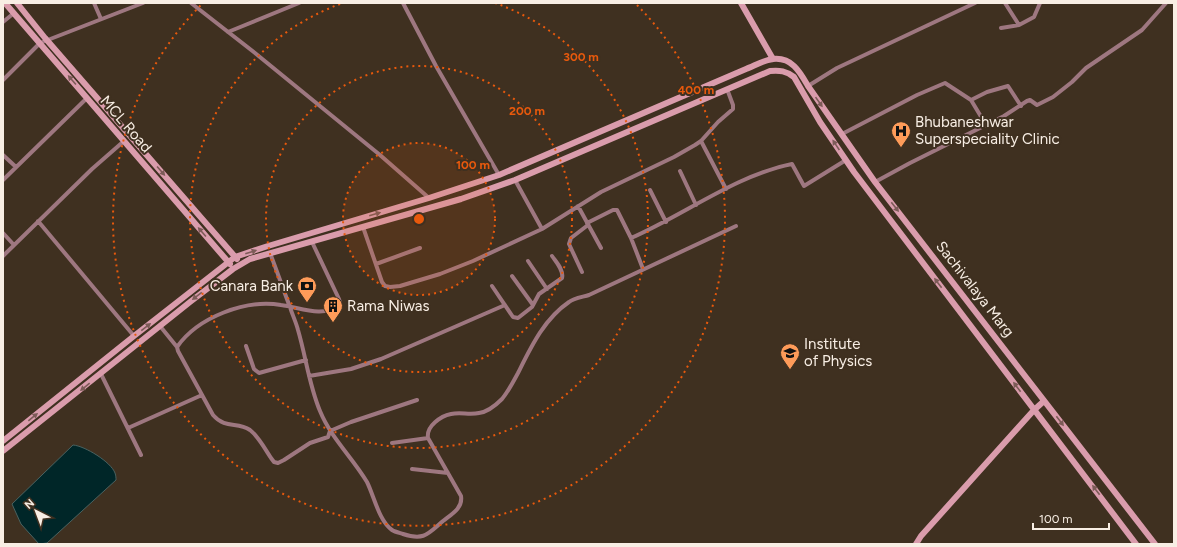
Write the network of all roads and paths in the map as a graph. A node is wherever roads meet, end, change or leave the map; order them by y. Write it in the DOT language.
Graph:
graph roads {
  1 [pos="5,3"];
  2 [pos="16,3"];
  3 [pos="94,3"];
  4 [pos="143,3"];
  5 [pos="191,3"];
  6 [pos="299,3"];
  7 [pos="403,3"];
  8 [pos="741,3"];
  9 [pos="975,3"];
  10 [pos="1005,3"];
  11 [pos="1040,3"];
  12 [pos="1166,3"];
  13 [pos="14,12"];
  14 [pos="101,19"];
  15 [pos="3,22"];
  16 [pos="1017,23"];
  17 [pos="1002,28"];
  18 [pos="228,32"];
  19 [pos="47,40"];
  20 [pos="40,43"];
  21 [pos="773,59"];
  22 [pos="3,80"];
  23 [pos="808,86"];
  24 [pos="727,89"];
  25 [pos="86,98"];
  26 [pos="971,100"];
  27 [pos="1020,106"];
  28 [pos="986,125"];
  29 [pos="842,134"];
  30 [pos="124,141"];
  31 [pos="701,141"];
  32 [pos="3,155"];
  33 [pos="846,160"];
  34 [pos="16,167"];
  35 [pos="867,170"];
  36 [pos="680,171"];
  37 [pos="499,175"];
  38 [pos="857,176"];
  39 [pos="3,180"];
  40 [pos="515,180"];
  41 [pos="875,182"];
  42 [pos="456,189"];
  43 [pos="726,189"];
  44 [pos="650,190"];
  45 [pos="429,198"];
  46 [pos="459,199"];
  47 [pos="696,205"];
  48 [pos="578,206"];
  49 [pos="38,221"];
  50 [pos="666,222"];
  51 [pos="587,224"];
  52 [pos="736,226"];
  53 [pos="363,227"];
  54 [pos="542,229"];
  55 [pos="3,233"];
  56 [pos="631,238"];
  57 [pos="312,242"];
  58 [pos="14,245"];
  59 [pos="420,248"];
  60 [pos="601,248"];
  61 [pos="270,253"];
  62 [pos="3,256"];
  63 [pos="552,256"];
  64 [pos="235,257"];
  65 [pos="528,261"];
  66 [pos="228,262"];
  67 [pos="241,264"];
  68 [pos="376,264"];
  69 [pos="233,269"];
  70 [pos="644,269"];
  71 [pos="582,272"];
  72 [pos="512,276"];
  73 [pos="492,286"];
  74 [pos="547,289"];
  75 [pos="505,305"];
  76 [pos="533,305"];
  77 [pos="289,306"];
  78 [pos="160,326"];
  79 [pos="134,336"];
  80 [pos="246,346"];
  81 [pos="178,347"];
  82 [pos="306,360"];
  83 [pos="101,374"];
  84 [pos="309,376"];
  85 [pos="202,395"];
  86 [pos="417,400"];
  87 [pos="1044,401"];
  88 [pos="1034,410"];
  89 [pos="128,428"];
  90 [pos="330,431"];
  91 [pos="428,438"];
  92 [pos="3,441"];
  93 [pos="392,443"];
  94 [pos="3,451"];
  95 [pos="141,455"];
  96 [pos="412,470"];
  97 [pos="448,473"];
  98 [pos="916,544"];
  99 [pos="1136,544"];
  100 [pos="1155,544"];
  1 -- 13 [label="main road, MCL Road"];
  2 -- 19 [label="main road, MCL Road"];
  3 -- 14 [label="street"];
  4 -- 14 [label="street"];
  5 -- 18 [label="street"];
  6 -- 18 [label="street"];
  7 -- 37 [label="street"];
  8 -- 21 [label="main road"];
  9 -- 23 [label="street"];
  10 -- 16 [label="street"];
  11 -- 16 [label="street"];
  12 -- 27 [label="street"];
  13 -- 15 [label="street"];
  13 -- 20 [label="main road, MCL Road"];
  14 -- 19 [label="street"];
  16 -- 17 [label="street"];
  18 -- 45 [label="street"];
  19 -- 20 [label="street"];
  19 -- 64 [label="main road, MCL Road, one-way"];
  20 -- 22 [label="street"];
  25 -- 20 [label="main road, MCL Road, one-way"];
  21 -- 23 [label="main road, Sachivalaya Marg"];
  21 -- 37 [label="main road"];
  23 -- 29 [label="main road, Sachivalaya Marg, one-way"];
  24 -- 31 [label="street"];
  33 -- 24 [label="main road, one-way"];
  24 -- 40 [label="main road"];
  25 -- 30 [label="main road, MCL Road"];
  25 -- 34 [label="street"];
  26 -- 27 [label="street"];
  26 -- 28 [label="street"];
  26 -- 29 [label="street"];
  27 -- 28 [label="street"];
  28 -- 41 [label="street"];
  29 -- 35 [label="main road, Sachivalaya Marg"];
  30 -- 49 [label="street"];
  66 -- 30 [label="main road, MCL Road, one-way"];
  31 -- 43 [label="street"];
  31 -- 48 [label="street"];
  32 -- 34 [label="street"];
  33 -- 38 [label="main road"];
  33 -- 43 [label="street"];
  34 -- 39 [label="street"];
  35 -- 38 [label="main road"];
  35 -- 41 [label="main road, Sachivalaya Marg"];
  36 -- 47 [label="street"];
  37 -- 42 [label="main road"];
  88 -- 38 [label="main road, one-way"];
  40 -- 46 [label="main road"];
  40 -- 54 [label="street"];
  41 -- 87 [label="main road, Sachivalaya Marg, one-way"];
  42 -- 45 [label="main road"];
  42 -- 46 [label="main road"];
  43 -- 47 [label="street"];
  44 -- 50 [label="street"];
  64 -- 45 [label="main road, one-way"];
  46 -- 53 [label="main road"];
  47 -- 50 [label="street"];
  48 -- 51 [label="street"];
  48 -- 54 [label="street"];
  49 -- 58 [label="street"];
  49 -- 79 [label="street"];
  50 -- 56 [label="street"];
  51 -- 56 [label="street"];
  51 -- 60 [label="street"];
  51 -- 71 [label="street"];
  52 -- 70 [label="street"];
  53 -- 57 [label="main road"];
  53 -- 68 [label="street"];
  54 -- 68 [label="street"];
  55 -- 58 [label="street"];
  56 -- 70 [label="street"];
  57 -- 61 [label="main road"];
  57 -- 77 [label="street"];
  58 -- 62 [label="street"];
  59 -- 68 [label="street"];
  61 -- 67 [label="main road"];
  61 -- 77 [label="street"];
  63 -- 74 [label="street"];
  64 -- 66 [label="main road"];
  64 -- 67 [label="main road, MCL Road"];
  65 -- 74 [label="street"];
  66 -- 69 [label="main road, MCL Road"];
  79 -- 66 [label="main road, one-way"];
  67 -- 69 [label="main road"];
  69 -- 78 [label="main road, one-way"];
  70 -- 91 [label="street"];
  72 -- 76 [label="street"];
  73 -- 75 [label="street"];
  74 -- 76 [label="street"];
  75 -- 76 [label="street"];
  75 -- 84 [label="street"];
  77 -- 81 [label="street"];
  77 -- 82 [label="street"];
  78 -- 81 [label="street"];
  78 -- 83 [label="main road"];
  92 -- 79 [label="main road, one-way"];
  80 -- 82 [label="street"];
  81 -- 85 [label="street"];
  82 -- 84 [label="street"];
  83 -- 89 [label="street"];
  83 -- 94 [label="main road, one-way"];
  84 -- 90 [label="street"];
  85 -- 89 [label="street"];
  85 -- 90 [label="street"];
  86 -- 90 [label="street"];
  87 -- 88 [label="main road"];
  87 -- 100 [label="main road, Sachivalaya Marg, one-way"];
  88 -- 98 [label="main road"];
  99 -- 88 [label="main road, one-way"];
  89 -- 95 [label="street"];
  90 -- 97 [label="street"];
  91 -- 93 [label="street"];
  91 -- 97 [label="street"];
  96 -- 97 [label="street"];
}
